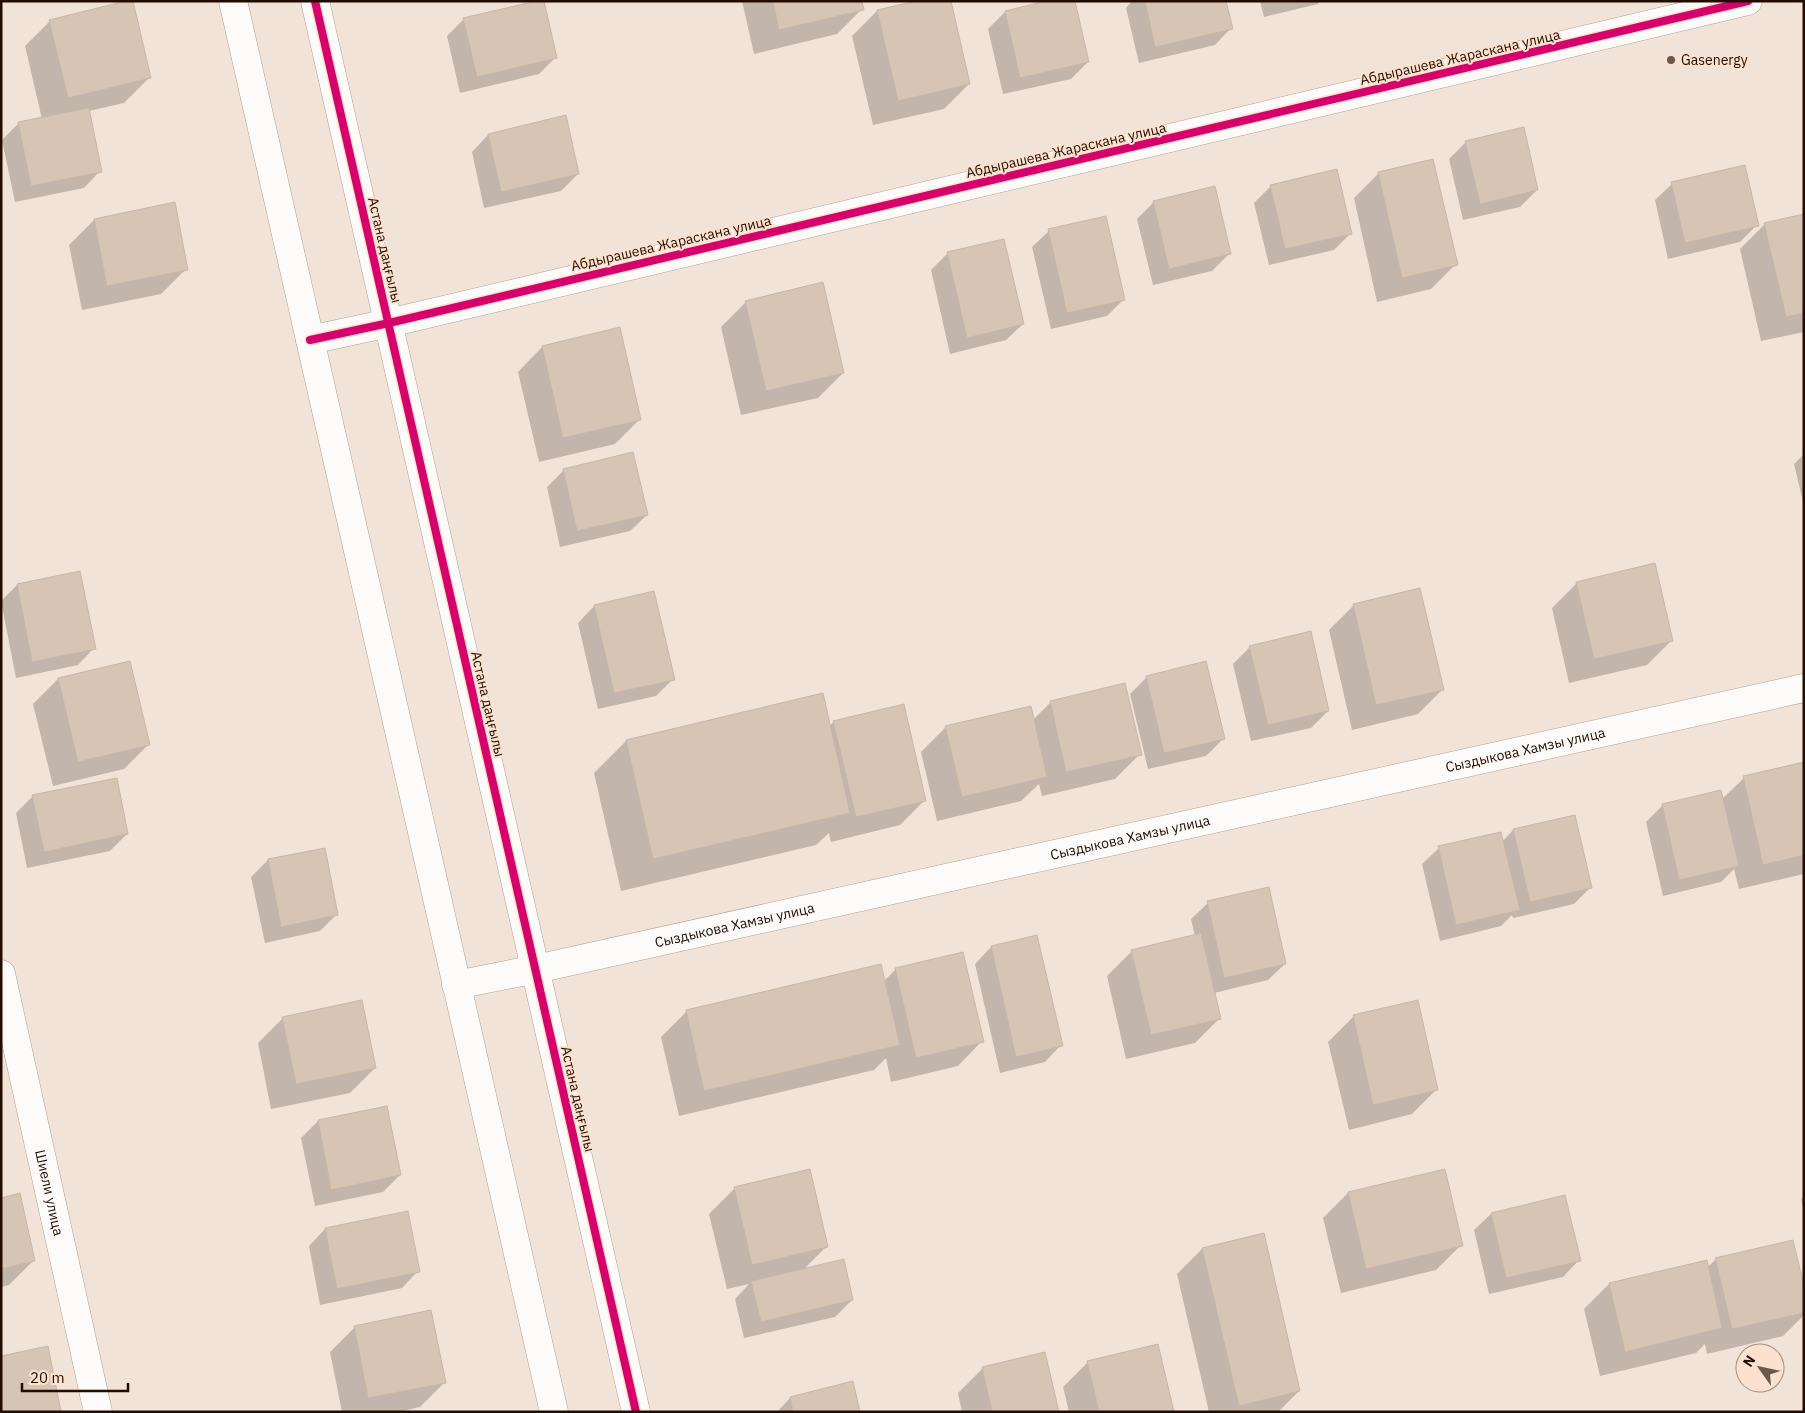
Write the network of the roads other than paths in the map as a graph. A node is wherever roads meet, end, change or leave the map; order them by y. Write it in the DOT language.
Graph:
graph roads {
  1 [pos="233,1"];
  2 [pos="316,1"];
  3 [pos="1748,1"];
  4 [pos="389,323"];
  5 [pos="310,340"];
  6 [pos="1804,688"];
  7 [pos="536,969"];
  8 [pos="1,974"];
  9 [pos="456,985"];
  10 [pos="98,1412"];
  11 [pos="554,1412"];
  12 [pos="636,1412"];
  1 -- 5 [label="street"];
  2 -- 4 [label="street, Астана даңғылы"];
  3 -- 4 [label="street, Абдырашева Жараскана улица"];
  4 -- 5 [label="street, Абдырашева Жараскана улица"];
  4 -- 7 [label="street, Астана даңғылы"];
  5 -- 9 [label="street"];
  6 -- 7 [label="street, Сыздыкова Хамзы улица"];
  7 -- 9 [label="street, Сыздыкова Хамзы улица"];
  7 -- 12 [label="street, Астана даңғылы"];
  8 -- 10 [label="street, Шиели улица"];
  9 -- 11 [label="street"];
}
